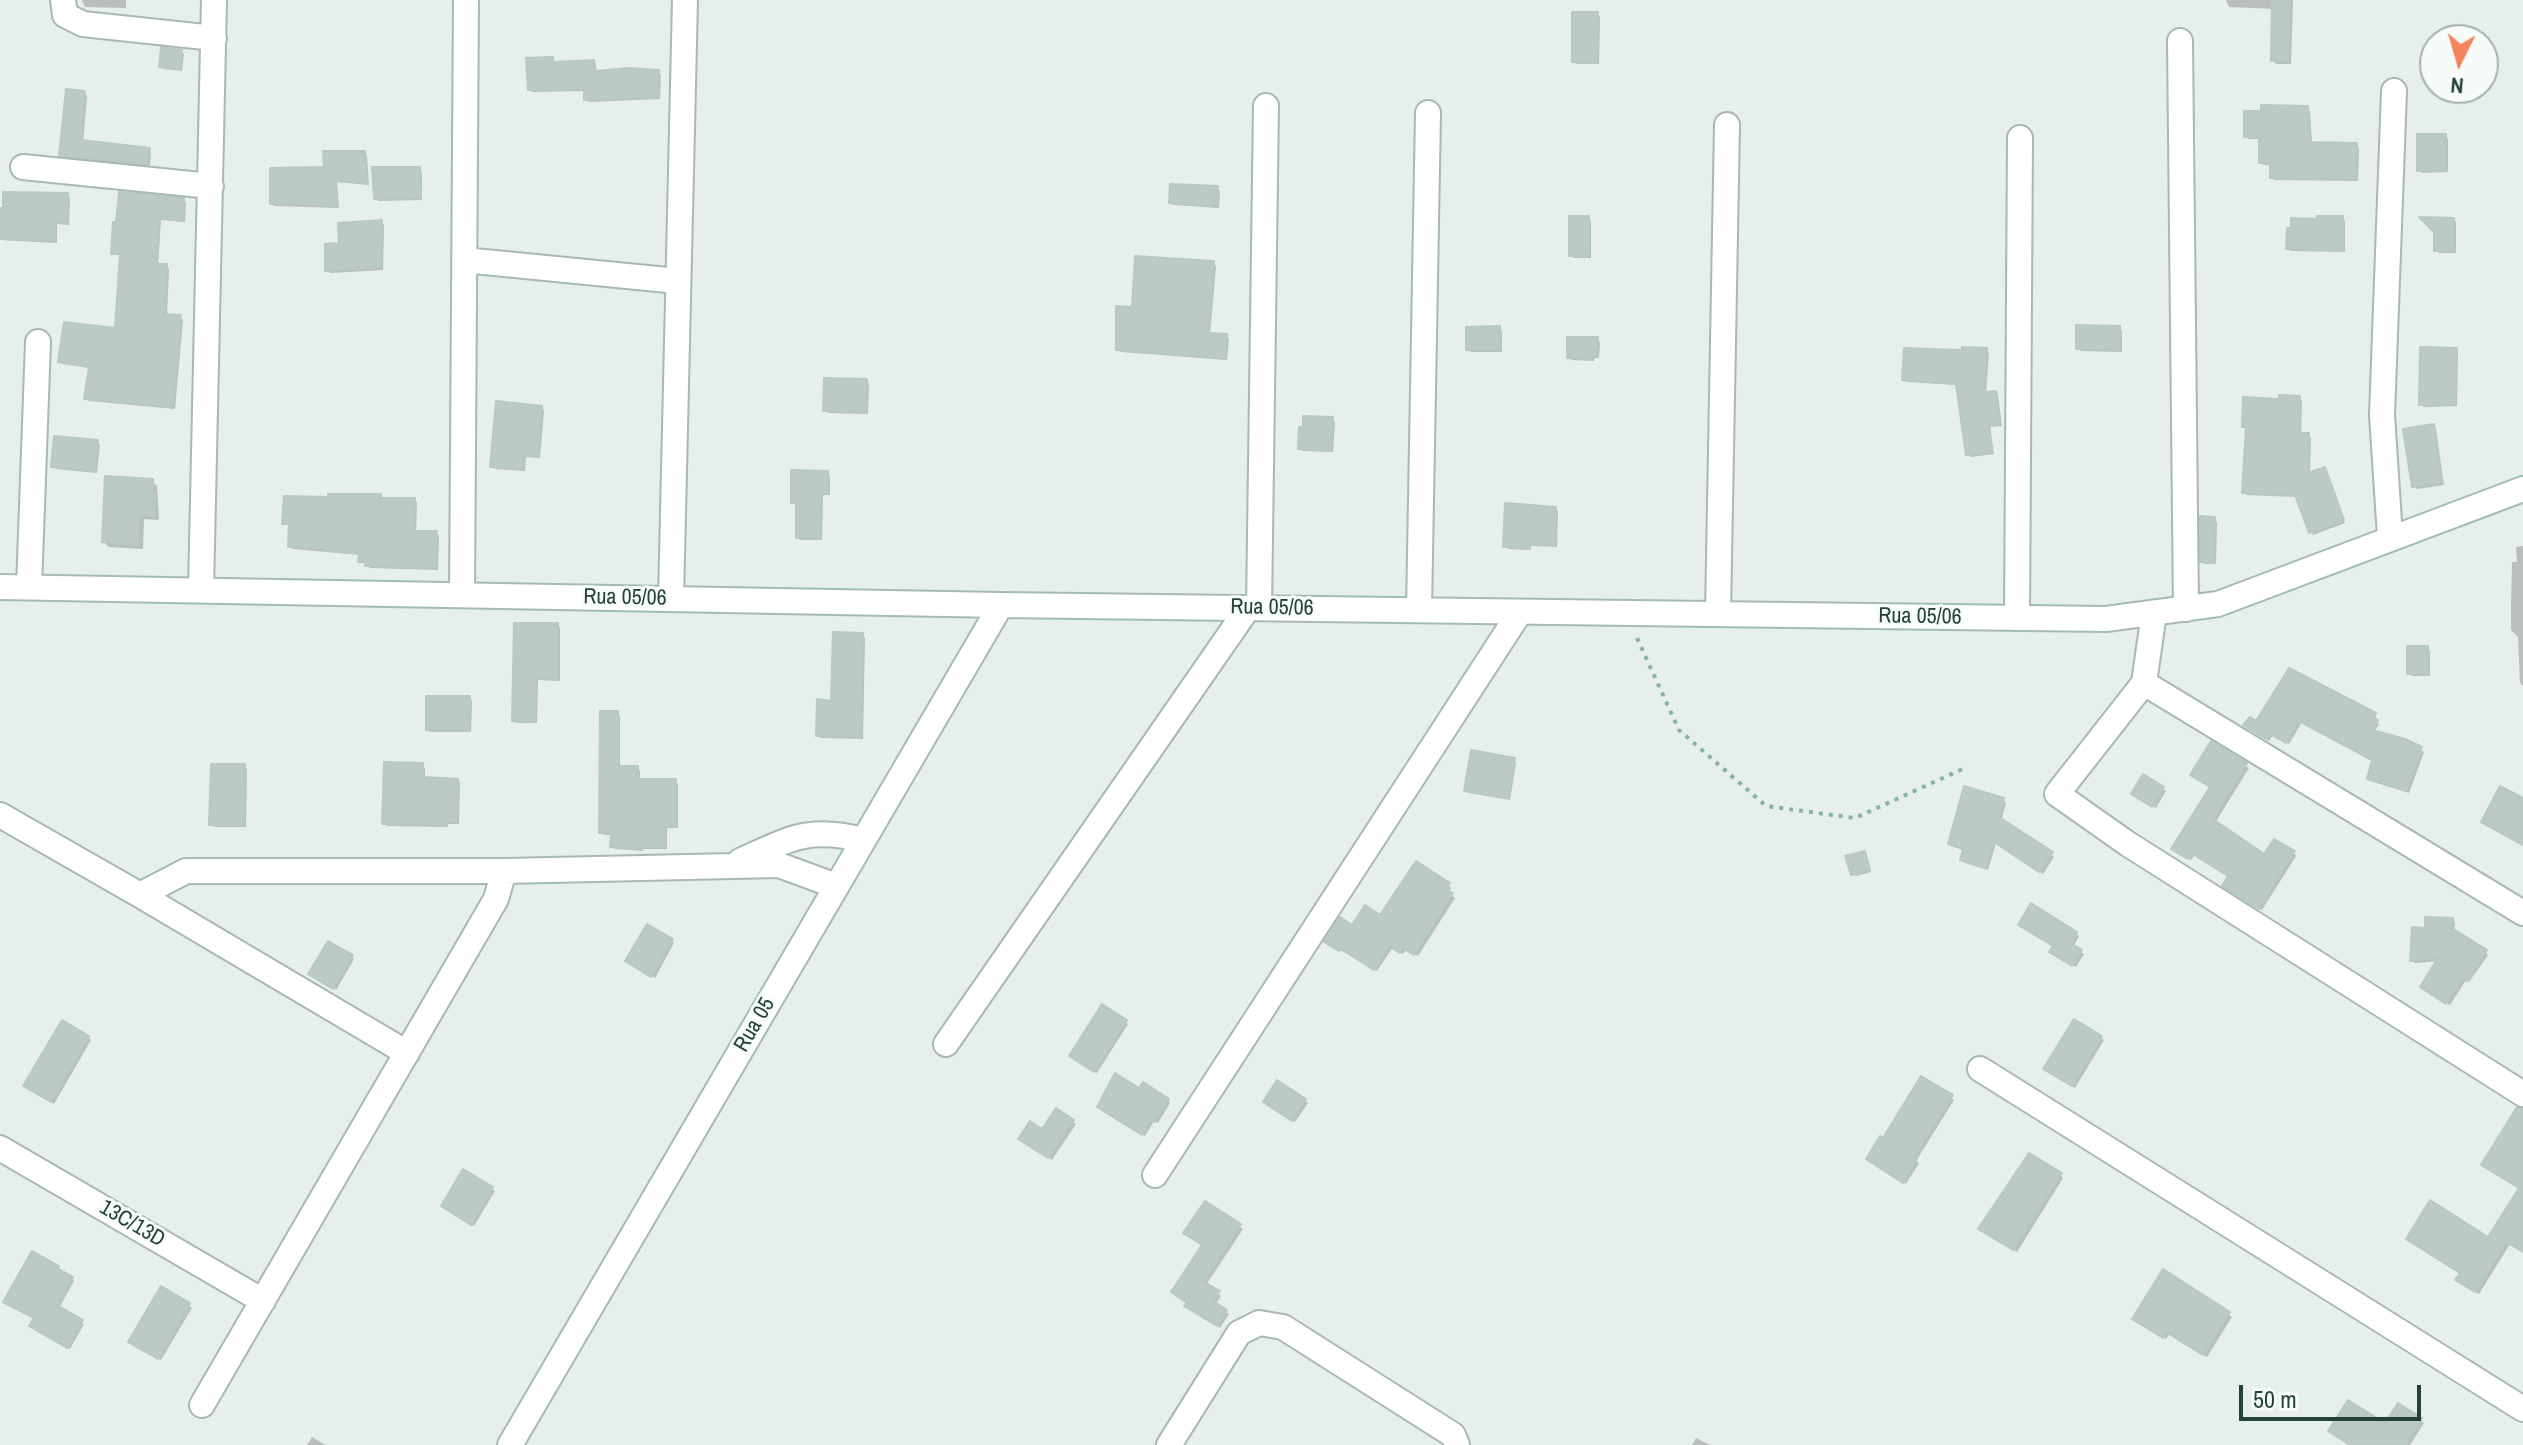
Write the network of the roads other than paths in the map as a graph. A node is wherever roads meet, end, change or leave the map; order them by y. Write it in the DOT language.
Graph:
graph roads {
  1 [pos="63,0"];
  2 [pos="214,0"];
  3 [pos="466,0"];
  4 [pos="685,0"];
  5 [pos="214,38"];
  6 [pos="2180,41"];
  7 [pos="2394,91"];
  8 [pos="1266,106"];
  9 [pos="1428,113"];
  10 [pos="1727,125"];
  11 [pos="2020,138"];
  12 [pos="23,167"];
  13 [pos="211,186"];
  14 [pos="464,260"];
  15 [pos="678,281"];
  16 [pos="38,342"];
  17 [pos="2523,489"];
  18 [pos="2390,537"];
  19 [pos="0,587"];
  20 [pos="29,587"];
  21 [pos="201,590"];
  22 [pos="462,595"];
  23 [pos="671,599"];
  24 [pos="1001,605"];
  25 [pos="1253,608"];
  26 [pos="2186,609"];
  27 [pos="1419,610"];
  28 [pos="1520,612"];
  29 [pos="2154,613"];
  30 [pos="1718,614"];
  31 [pos="2017,618"];
  32 [pos="2144,683"];
  33 [pos="0,815"];
  34 [pos="863,840"];
  35 [pos="729,866"];
  36 [pos="504,871"];
  37 [pos="836,886"];
  38 [pos="140,895"];
  39 [pos="2523,913"];
  40 [pos="946,1044"];
  41 [pos="407,1053"];
  42 [pos="1980,1069"];
  43 [pos="2523,1094"];
  44 [pos="0,1148"];
  45 [pos="1155,1175"];
  46 [pos="263,1301"];
  47 [pos="202,1405"];
  48 [pos="2523,1409"];
  49 [pos="510,1445"];
  50 [pos="1169,1445"];
  51 [pos="1457,1445"];
  1 -- 5 [label="street"];
  2 -- 5 [label="street"];
  3 -- 14 [label="street"];
  4 -- 15 [label="street"];
  5 -- 13 [label="street"];
  6 -- 26 [label="street"];
  7 -- 18 [label="street"];
  8 -- 25 [label="street"];
  9 -- 27 [label="street"];
  10 -- 30 [label="street"];
  11 -- 31 [label="street"];
  12 -- 13 [label="street"];
  13 -- 21 [label="street"];
  14 -- 15 [label="street"];
  14 -- 22 [label="street"];
  15 -- 23 [label="street"];
  16 -- 20 [label="street"];
  17 -- 18 [label="street, Rua 05/06"];
  18 -- 26 [label="street, Rua 05/06"];
  19 -- 20 [label="street, Rua 05/06"];
  20 -- 21 [label="street, Rua 05/06"];
  21 -- 22 [label="street, Rua 05/06"];
  22 -- 23 [label="street, Rua 05/06"];
  23 -- 24 [label="street, Rua 05/06"];
  24 -- 25 [label="street, Rua 05/06"];
  24 -- 34 [label="street, Rua 05"];
  25 -- 27 [label="street, Rua 05/06"];
  25 -- 40 [label="street"];
  26 -- 29 [label="street, Rua 05/06"];
  27 -- 28 [label="street, Rua 05/06"];
  28 -- 30 [label="street, Rua 05/06"];
  28 -- 45 [label="street"];
  29 -- 31 [label="street, Rua 05/06"];
  29 -- 32 [label="street"];
  30 -- 31 [label="street, Rua 05/06"];
  32 -- 39 [label="street"];
  32 -- 43 [label="street"];
  33 -- 38 [label="street"];
  34 -- 35 [label="street"];
  34 -- 37 [label="street, Rua 05"];
  35 -- 36 [label="street"];
  35 -- 37 [label="street"];
  36 -- 38 [label="street"];
  36 -- 41 [label="street"];
  37 -- 49 [label="street, Rua 05"];
  38 -- 41 [label="street"];
  41 -- 46 [label="street"];
  42 -- 48 [label="street"];
  44 -- 46 [label="street, 13C/13D"];
  46 -- 47 [label="street"];
  50 -- 51 [label="street"];
}
